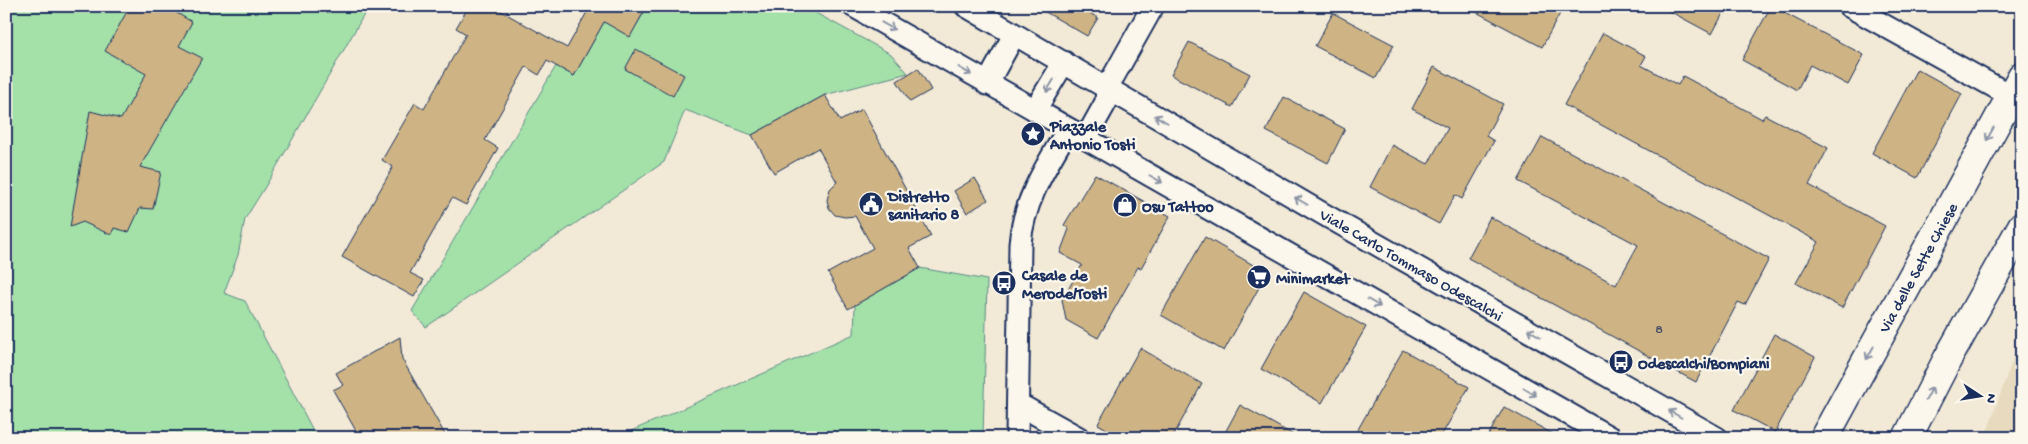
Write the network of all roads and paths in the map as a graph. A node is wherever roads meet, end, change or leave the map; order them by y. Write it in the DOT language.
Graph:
graph roads {
  1 [pos="853,6"];
  2 [pos="966,6"];
  3 [pos="1153,6"];
  4 [pos="1849,6"];
  5 [pos="1014,35"];
  6 [pos="1064,62"];
  7 [pos="987,84"];
  8 [pos="1107,88"];
  9 [pos="2018,91"];
  10 [pos="1035,110"];
  11 [pos="1077,134"];
  12 [pos="2022,226"];
  13 [pos="1018,404"];
  14 [pos="1017,438"];
  15 [pos="1079,438"];
  16 [pos="1611,438"];
  17 [pos="1717,438"];
  18 [pos="1824,438"];
  19 [pos="1907,438"];
  1 -- 7 [label="street, one-way"];
  2 -- 5 [label="street"];
  3 -- 8 [label="street"];
  4 -- 9 [label="street"];
  5 -- 6 [label="street"];
  5 -- 7 [label="street"];
  6 -- 8 [label="street"];
  6 -- 10 [label="street, one-way"];
  7 -- 10 [label="street"];
  8 -- 11 [label="street"];
  17 -- 8 [label="street, Viale Carlo Tommaso Odescalchi, one-way"];
  9 -- 18 [label="main road, Via delle Sette Chiese, one-way"];
  10 -- 11 [label="street"];
  11 -- 13 [label="street"];
  11 -- 16 [label="street, one-way"];
  19 -- 12 [label="main road, one-way"];
  13 -- 14 [label="street"];
  13 -- 15 [label="street"];
}
